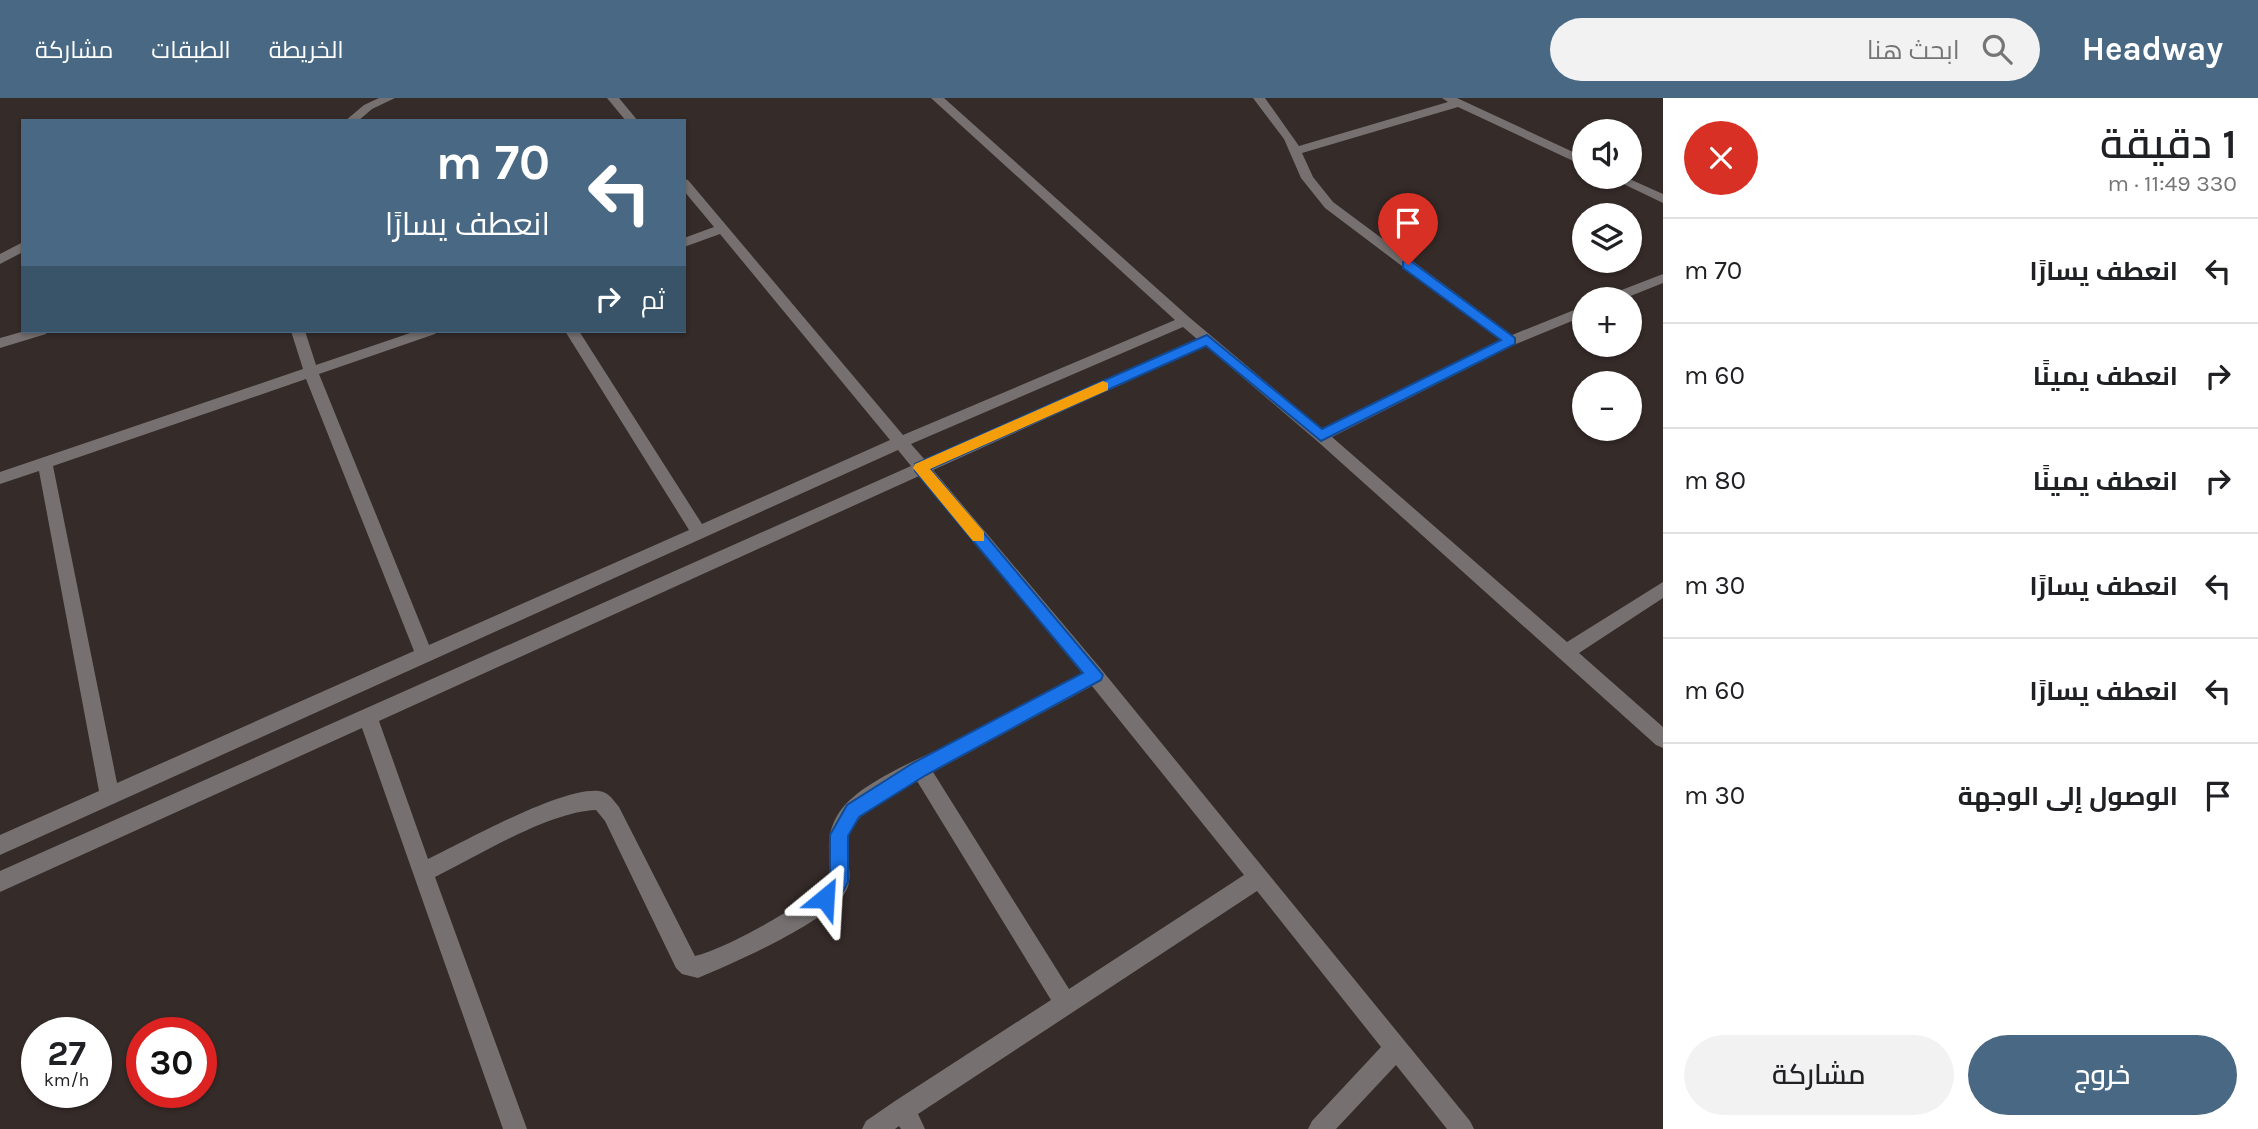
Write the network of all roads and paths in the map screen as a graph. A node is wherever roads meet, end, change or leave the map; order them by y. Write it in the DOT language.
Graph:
graph roads {
  1 [pos="388,98"];
  2 [pos="613,98"];
  3 [pos="1259,98"];
  4 [pos="944,99"];
  5 [pos="1454,101"];
  6 [pos="353,119"];
  7 [pos="630,119"];
  8 [pos="1298,150"];
  9 [pos="1572,156"];
  10 [pos="686,185"];
  11 [pos="1641,189"];
  12 [pos="1663,199"];
  13 [pos="722,229"];
  14 [pos="686,242"];
  15 [pos="21,247"];
  16 [pos="0,260"];
  17 [pos="1663,278"];
  18 [pos="1641,287"];
  19 [pos="1572,316"];
  20 [pos="1185,321"];
  21 [pos="34,333"];
  22 [pos="300,333"];
  23 [pos="424,333"];
  24 [pos="573,333"];
  25 [pos="1207,340"];
  26 [pos="1511,341"];
  27 [pos="0,343"];
  28 [pos="311,372"];
  29 [pos="1321,436"];
  30 [pos="901,442"];
  31 [pos="45,463"];
  32 [pos="920,468"];
  33 [pos="0,478"];
  34 [pos="699,534"];
  35 [pos="1663,589"];
  36 [pos="1565,653"];
  37 [pos="425,657"];
  38 [pos="1095,675"];
  39 [pos="368,718"];
  40 [pos="1663,739"];
  41 [pos="919,769"];
  42 [pos="110,796"];
  43 [pos="0,845"];
  44 [pos="425,871"];
  45 [pos="1258,878"];
  46 [pos="0,882"];
  47 [pos="1066,1004"];
  48 [pos="1396,1048"];
  49 [pos="908,1119"];
  50 [pos="515,1129"];
  51 [pos="874,1129"];
  52 [pos="1320,1129"];
  53 [pos="1462,1129"];
  1 -- 6 [label="street"];
  2 -- 7 [label="street"];
  3 -- 8 [label="street"];
  4 -- 20 [label="street"];
  5 -- 8 [label="street"];
  5 -- 9 [label="street"];
  8 -- 26 [label="street"];
  10 -- 13 [label="street"];
  11 -- 12 [label="street"];
  13 -- 14 [label="street"];
  13 -- 30 [label="street"];
  15 -- 16 [label="street"];
  17 -- 18 [label="street"];
  19 -- 26 [label="street"];
  20 -- 25 [label="street"];
  20 -- 30 [label="street"];
  21 -- 27 [label="street"];
  22 -- 28 [label="street"];
  23 -- 28 [label="street"];
  24 -- 34 [label="street"];
  25 -- 29 [label="street"];
  25 -- 32 [label="street"];
  26 -- 29 [label="street"];
  28 -- 31 [label="street"];
  28 -- 37 [label="street"];
  29 -- 36 [label="street"];
  30 -- 32 [label="street"];
  30 -- 34 [label="street"];
  31 -- 33 [label="street"];
  31 -- 42 [label="street"];
  32 -- 38 [label="street"];
  32 -- 39 [label="street"];
  34 -- 37 [label="street"];
  35 -- 36 [label="street"];
  36 -- 40 [label="street"];
  37 -- 42 [label="street"];
  38 -- 41 [label="street"];
  38 -- 45 [label="street"];
  39 -- 44 [label="street"];
  39 -- 46 [label="street"];
  41 -- 44 [label="street"];
  41 -- 47 [label="street"];
  42 -- 43 [label="street"];
  44 -- 50 [label="street"];
  45 -- 47 [label="street"];
  45 -- 48 [label="street"];
  47 -- 49 [label="street"];
  48 -- 52 [label="street"];
  48 -- 53 [label="street"];
  49 -- 51 [label="street"];
}
